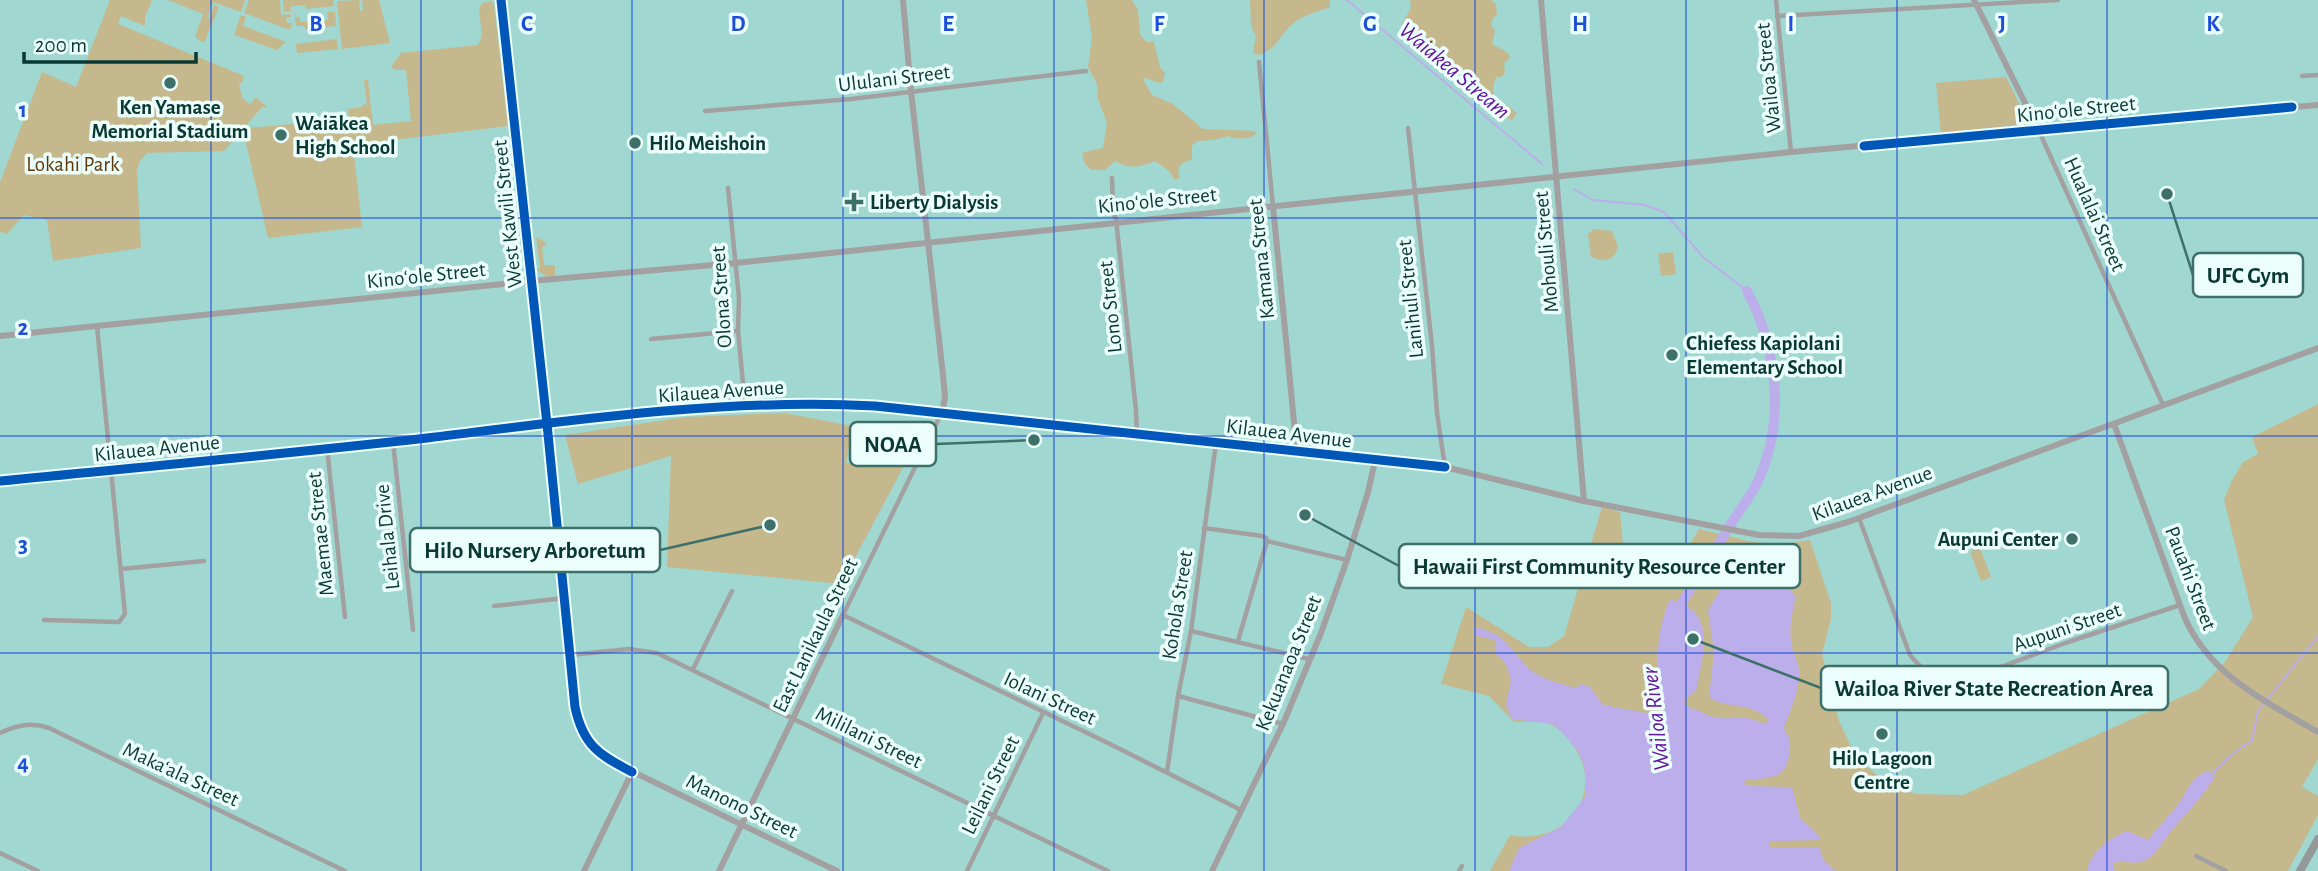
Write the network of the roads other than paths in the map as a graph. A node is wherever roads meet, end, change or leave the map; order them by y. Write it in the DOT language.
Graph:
graph roads {
  1 [pos="501,0"];
  2 [pos="903,0"];
  3 [pos="1541,0"];
  4 [pos="1776,0"];
  5 [pos="2058,0"];
  6 [pos="1975,2"];
  7 [pos="1777,16"];
  8 [pos="1259,62"];
  9 [pos="1086,71"];
  10 [pos="2318,75"];
  11 [pos="2302,76"];
  12 [pos="911,92"];
  13 [pos="2318,105"];
  14 [pos="705,111"];
  15 [pos="1408,128"];
  16 [pos="2039,131"];
  17 [pos="1791,152"];
  18 [pos="1557,177"];
  19 [pos="1112,178"];
  20 [pos="728,188"];
  21 [pos="1413,191"];
  22 [pos="1273,206"];
  23 [pos="1116,221"];
  24 [pos="927,241"];
  25 [pos="736,263"];
  26 [pos="531,281"];
  27 [pos="97,326"];
  28 [pos="738,331"];
  29 [pos="0,336"];
  30 [pos="651,339"];
  31 [pos="2318,348"];
  32 [pos="745,405"];
  33 [pos="2163,405"];
  34 [pos="942,413"];
  35 [pos="547,424"];
  36 [pos="2114,424"];
  37 [pos="1137,434"];
  38 [pos="393,442"];
  39 [pos="1216,442"];
  40 [pos="327,448"];
  41 [pos="1297,453"];
  42 [pos="1375,461"];
  43 [pos="1445,467"];
  44 [pos="110,470"];
  45 [pos="0,481"];
  46 [pos="1584,500"];
  47 [pos="1858,518"];
  48 [pos="1204,528"];
  49 [pos="1267,541"];
  50 [pos="1347,560"];
  51 [pos="204,561"];
  52 [pos="121,569"];
  53 [pos="732,591"];
  54 [pos="564,598"];
  55 [pos="2180,605"];
  56 [pos="494,607"];
  57 [pos="843,615"];
  58 [pos="345,617"];
  59 [pos="44,620"];
  60 [pos="412,630"];
  61 [pos="1191,631"];
  62 [pos="1238,641"];
  63 [pos="570,656"];
  64 [pos="1309,659"];
  65 [pos="694,668"];
  66 [pos="1178,696"];
  67 [pos="1043,713"];
  68 [pos="794,718"];
  69 [pos="1283,724"];
  70 [pos="2318,732"];
  71 [pos="0,733"];
  72 [pos="632,772"];
  73 [pos="1167,772"];
  74 [pos="1241,810"];
  75 [pos="993,815"];
  76 [pos="741,825"];
  77 [pos="2318,839"];
  78 [pos="0,853"];
  79 [pos="2196,856"];
  80 [pos="338,869"];
  81 [pos="38,871"];
  82 [pos="345,871"];
  83 [pos="584,871"];
  84 [pos="719,871"];
  85 [pos="837,871"];
  86 [pos="967,871"];
  87 [pos="1108,871"];
  88 [pos="1212,871"];
  89 [pos="2226,871"];
  90 [pos="2300,871"];
  1 -- 26 [label="street, West Kawili Street"];
  2 -- 12 [label="street"];
  3 -- 18 [label="street, Mohouli Street"];
  4 -- 7 [label="street, Wailoa Street"];
  5 -- 6 [label="street"];
  6 -- 7 [label="street"];
  6 -- 16 [label="street, Hualalai Street"];
  7 -- 17 [label="street, Wailoa Street"];
  8 -- 22 [label="street, Kamana Street"];
  9 -- 12 [label="street, Ululani Street"];
  10 -- 11 [label="street"];
  12 -- 14 [label="street, Ululani Street"];
  12 -- 24 [label="street"];
  13 -- 16 [label="street, Kinoʻole Street"];
  15 -- 21 [label="street, Lanihuli Street"];
  16 -- 17 [label="street, Kinoʻole Street"];
  16 -- 33 [label="street, Hualalai Street"];
  17 -- 18 [label="street, Kinoʻole Street"];
  18 -- 21 [label="street, Kinoʻole Street"];
  18 -- 46 [label="street, Mohouli Street"];
  19 -- 23 [label="street, Lono Street"];
  20 -- 25 [label="street, Olona Street"];
  21 -- 22 [label="street, Kinoʻole Street"];
  21 -- 43 [label="street, Lanihuli Street"];
  22 -- 23 [label="street, Kinoʻole Street"];
  22 -- 41 [label="street, Kamana Street"];
  23 -- 24 [label="street, Kinoʻole Street"];
  23 -- 37 [label="street, Lono Street"];
  24 -- 25 [label="street, Kinoʻole Street"];
  24 -- 34 [label="street"];
  25 -- 26 [label="street, Kinoʻole Street"];
  25 -- 28 [label="street, Olona Street"];
  26 -- 27 [label="street, Kinoʻole Street"];
  26 -- 35 [label="street, West Kawili Street"];
  27 -- 29 [label="street, Kinoʻole Street"];
  27 -- 44 [label="street"];
  28 -- 30 [label="street"];
  28 -- 32 [label="street, Olona Street"];
  31 -- 33 [label="street, Kilauea Avenue"];
  32 -- 34 [label="street, Kilauea Avenue"];
  32 -- 35 [label="street, Kilauea Avenue"];
  33 -- 36 [label="street, Kilauea Avenue"];
  34 -- 37 [label="street, Kilauea Avenue"];
  34 -- 57 [label="street, East Lanikaula Street"];
  35 -- 38 [label="street, Kilauea Avenue"];
  35 -- 54 [label="street, West Kawili Street"];
  36 -- 47 [label="street, Kilauea Avenue"];
  36 -- 55 [label="street, Pauahi Street"];
  37 -- 39 [label="street, Kilauea Avenue"];
  38 -- 40 [label="street, Kilauea Avenue"];
  38 -- 60 [label="street, Leihala Drive"];
  39 -- 41 [label="street, Kilauea Avenue"];
  39 -- 48 [label="street, Kohola Street"];
  40 -- 44 [label="street, Kilauea Avenue"];
  40 -- 58 [label="street, Maemae Street"];
  41 -- 42 [label="street, Kilauea Avenue"];
  42 -- 43 [label="street, Kilauea Avenue"];
  42 -- 50 [label="street, Kekuanaoa Street"];
  43 -- 46 [label="street, Kilauea Avenue"];
  44 -- 45 [label="street, Kilauea Avenue"];
  44 -- 52 [label="street"];
  46 -- 47 [label="street, Kilauea Avenue"];
  47 -- 55 [label="street, Aupuni Street"];
  48 -- 49 [label="street"];
  48 -- 61 [label="street, Kohola Street"];
  49 -- 50 [label="street"];
  49 -- 62 [label="street"];
  50 -- 64 [label="street, Kekuanaoa Street"];
  51 -- 52 [label="street"];
  52 -- 59 [label="street"];
  53 -- 65 [label="street"];
  54 -- 56 [label="street"];
  54 -- 63 [label="street, Manono Street"];
  55 -- 70 [label="street, Pauahi Street"];
  57 -- 67 [label="street, Iolani Street"];
  57 -- 68 [label="street, East Lanikaula Street"];
  61 -- 62 [label="street"];
  61 -- 66 [label="street, Kohola Street"];
  62 -- 64 [label="street"];
  63 -- 65 [label="street, Mililani Street"];
  63 -- 72 [label="street, Manono Street"];
  64 -- 69 [label="street, Kekuanaoa Street"];
  65 -- 68 [label="street, Mililani Street"];
  66 -- 69 [label="street"];
  66 -- 73 [label="street, Kohola Street"];
  67 -- 73 [label="street, Iolani Street"];
  67 -- 75 [label="street, Leilani Street"];
  68 -- 75 [label="street, Mililani Street"];
  68 -- 76 [label="street, East Lanikaula Street"];
  69 -- 74 [label="street, Kekuanaoa Street"];
  71 -- 80 [label="street, Maka‘ala Street"];
  72 -- 76 [label="street, Manono Street"];
  72 -- 83 [label="street"];
  73 -- 74 [label="street, Iolani Street"];
  74 -- 88 [label="street, Kekuanaoa Street"];
  75 -- 86 [label="street, Leilani Street"];
  75 -- 87 [label="street, Mililani Street"];
  76 -- 84 [label="street, East Lanikaula Street"];
  76 -- 85 [label="street, Manono Street"];
  77 -- 90 [label="main road"];
  78 -- 81 [label="street"];
  79 -- 89 [label="street"];
  80 -- 82 [label="street, Maka‘ala Street"];
}
